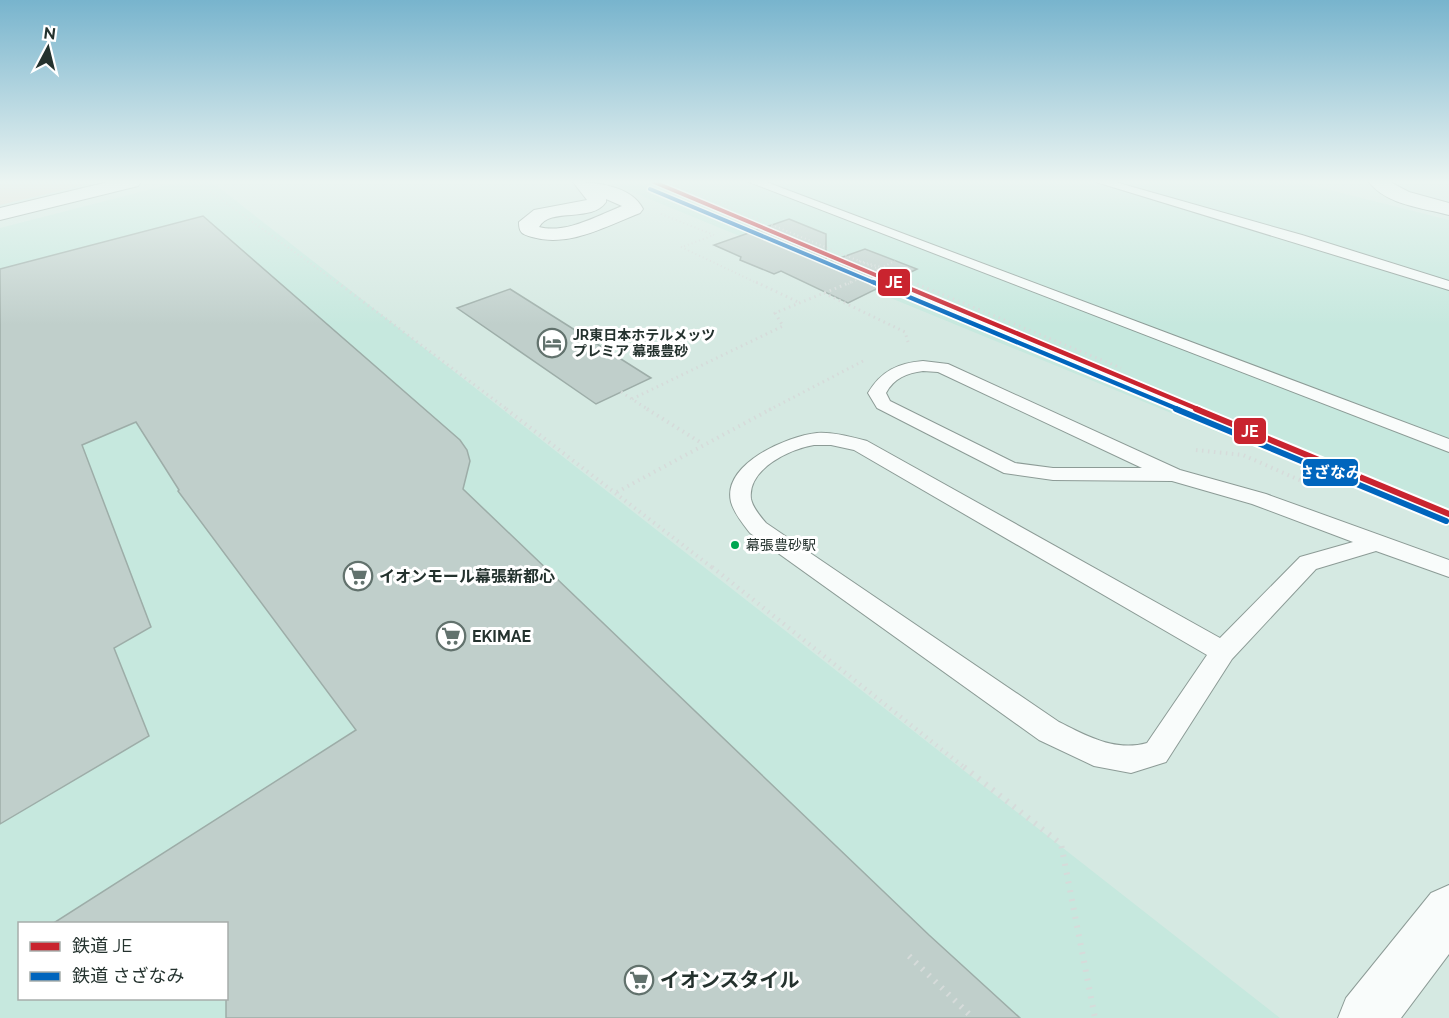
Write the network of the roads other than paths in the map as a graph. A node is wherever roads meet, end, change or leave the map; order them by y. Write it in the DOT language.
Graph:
graph roads {
  1 [pos="528,230"];
  2 [pos="580,230"];
  3 [pos="880,230"];
  4 [pos="1267,230"];
  5 [pos="1449,286"];
  6 [pos="1449,446"];
  7 [pos="1173,476"];
  8 [pos="1378,542"];
  9 [pos="1449,569"];
  10 [pos="1223,652"];
  11 [pos="1449,911"];
  12 [pos="1366,1018"];
  1 -- 2 [label="street"];
  3 -- 6 [label="lane"];
  4 -- 5 [label="lane"];
  7 -- 7 [label="lane"];
  7 -- 8 [label="lane"];
  8 -- 9 [label="lane"];
  8 -- 10 [label="lane"];
  10 -- 10 [label="lane"];
  11 -- 12 [label="street"];
}
